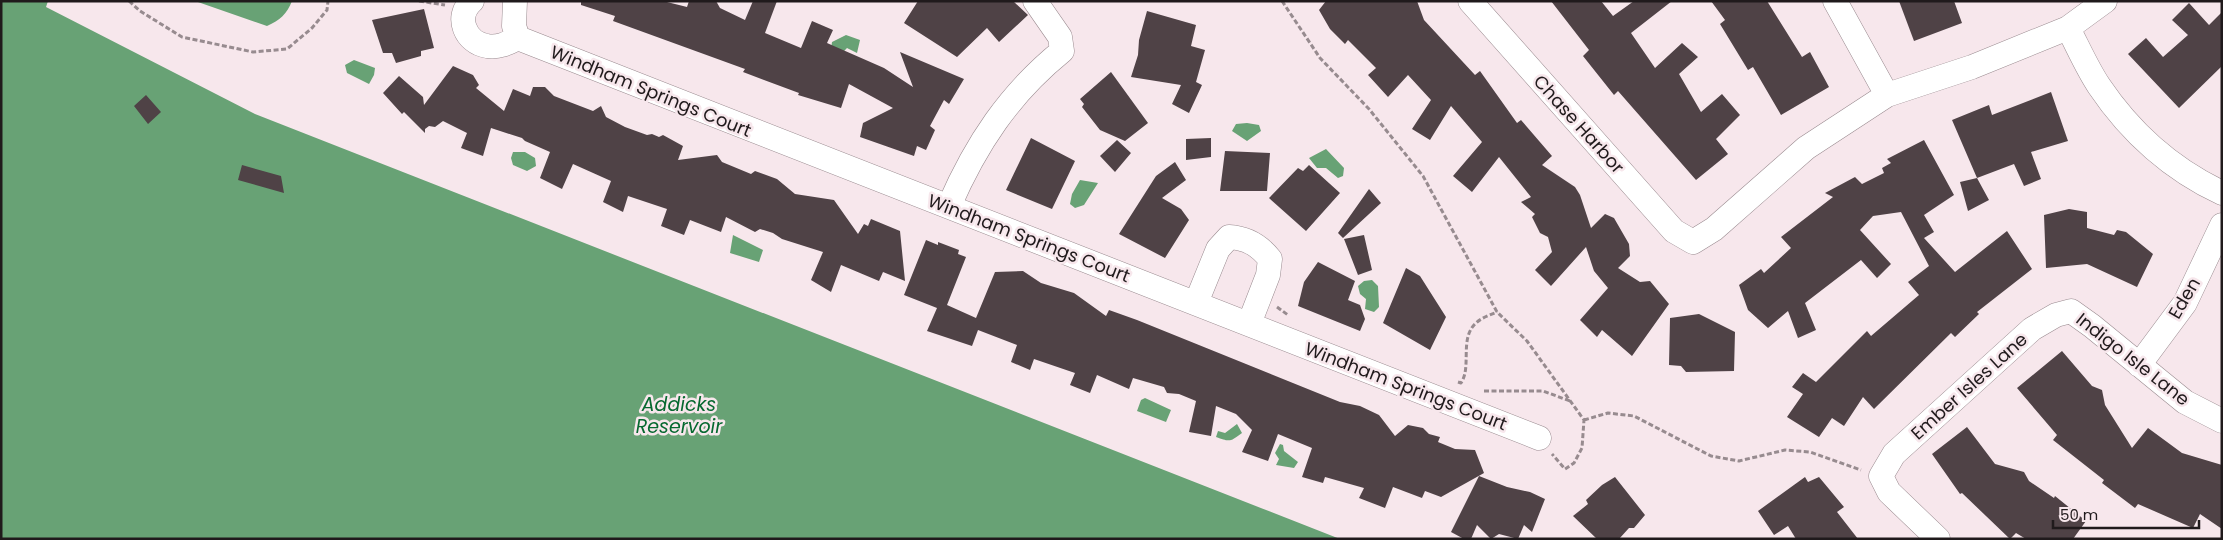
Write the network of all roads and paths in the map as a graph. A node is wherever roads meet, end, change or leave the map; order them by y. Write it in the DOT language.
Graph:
graph roads {
  1 [pos="129,1"];
  2 [pos="328,1"];
  3 [pos="419,1"];
  4 [pos="515,1"];
  5 [pos="1035,1"];
  6 [pos="1282,1"];
  7 [pos="1470,1"];
  8 [pos="1835,1"];
  9 [pos="2105,1"];
  10 [pos="468,7"];
  11 [pos="2068,28"];
  12 [pos="518,38"];
  13 [pos="1886,95"];
  14 [pos="2222,193"];
  15 [pos="948,206"];
  16 [pos="2222,225"];
  17 [pos="1196,303"];
  18 [pos="2071,311"];
  19 [pos="1497,312"];
  20 [pos="1252,317"];
  21 [pos="1292,319"];
  22 [pos="2139,365"];
  23 [pos="1452,379"];
  24 [pos="1461,382"];
  25 [pos="1467,389"];
  26 [pos="1476,390"];
  27 [pos="1571,402"];
  28 [pos="1584,420"];
  29 [pos="2222,420"];
  30 [pos="1539,438"];
  31 [pos="1881,476"];
  32 [pos="1938,539"];
  1 -- 2 [label="path"];
  3 -- 10 [label="path"];
  4 -- 12 [label="street"];
  5 -- 15 [label="street"];
  6 -- 19 [label="path"];
  7 -- 13 [label="street, Chase Harbor"];
  8 -- 13 [label="street"];
  9 -- 11 [label="street"];
  10 -- 12 [label="street"];
  11 -- 13 [label="street"];
  11 -- 14 [label="street"];
  12 -- 15 [label="street, Windham Springs Court"];
  15 -- 17 [label="street, Windham Springs Court"];
  16 -- 22 [label="street, Eden"];
  17 -- 20 [label="street, Windham Springs Court"];
  17 -- 20 [label="street"];
  18 -- 22 [label="street, Indigo Isle Lane"];
  18 -- 31 [label="street, Ember Isles Lane"];
  19 -- 24 [label="path"];
  19 -- 27 [label="path"];
  20 -- 21 [label="path"];
  20 -- 30 [label="street, Windham Springs Court"];
  22 -- 29 [label="street, Indigo Isle Lane"];
  23 -- 24 [label="path"];
  24 -- 25 [label="path"];
  26 -- 27 [label="path"];
  27 -- 28 [label="path"];
  28 -- 30 [label="path"];
  28 -- 31 [label="path"];
  31 -- 32 [label="street"];
}
